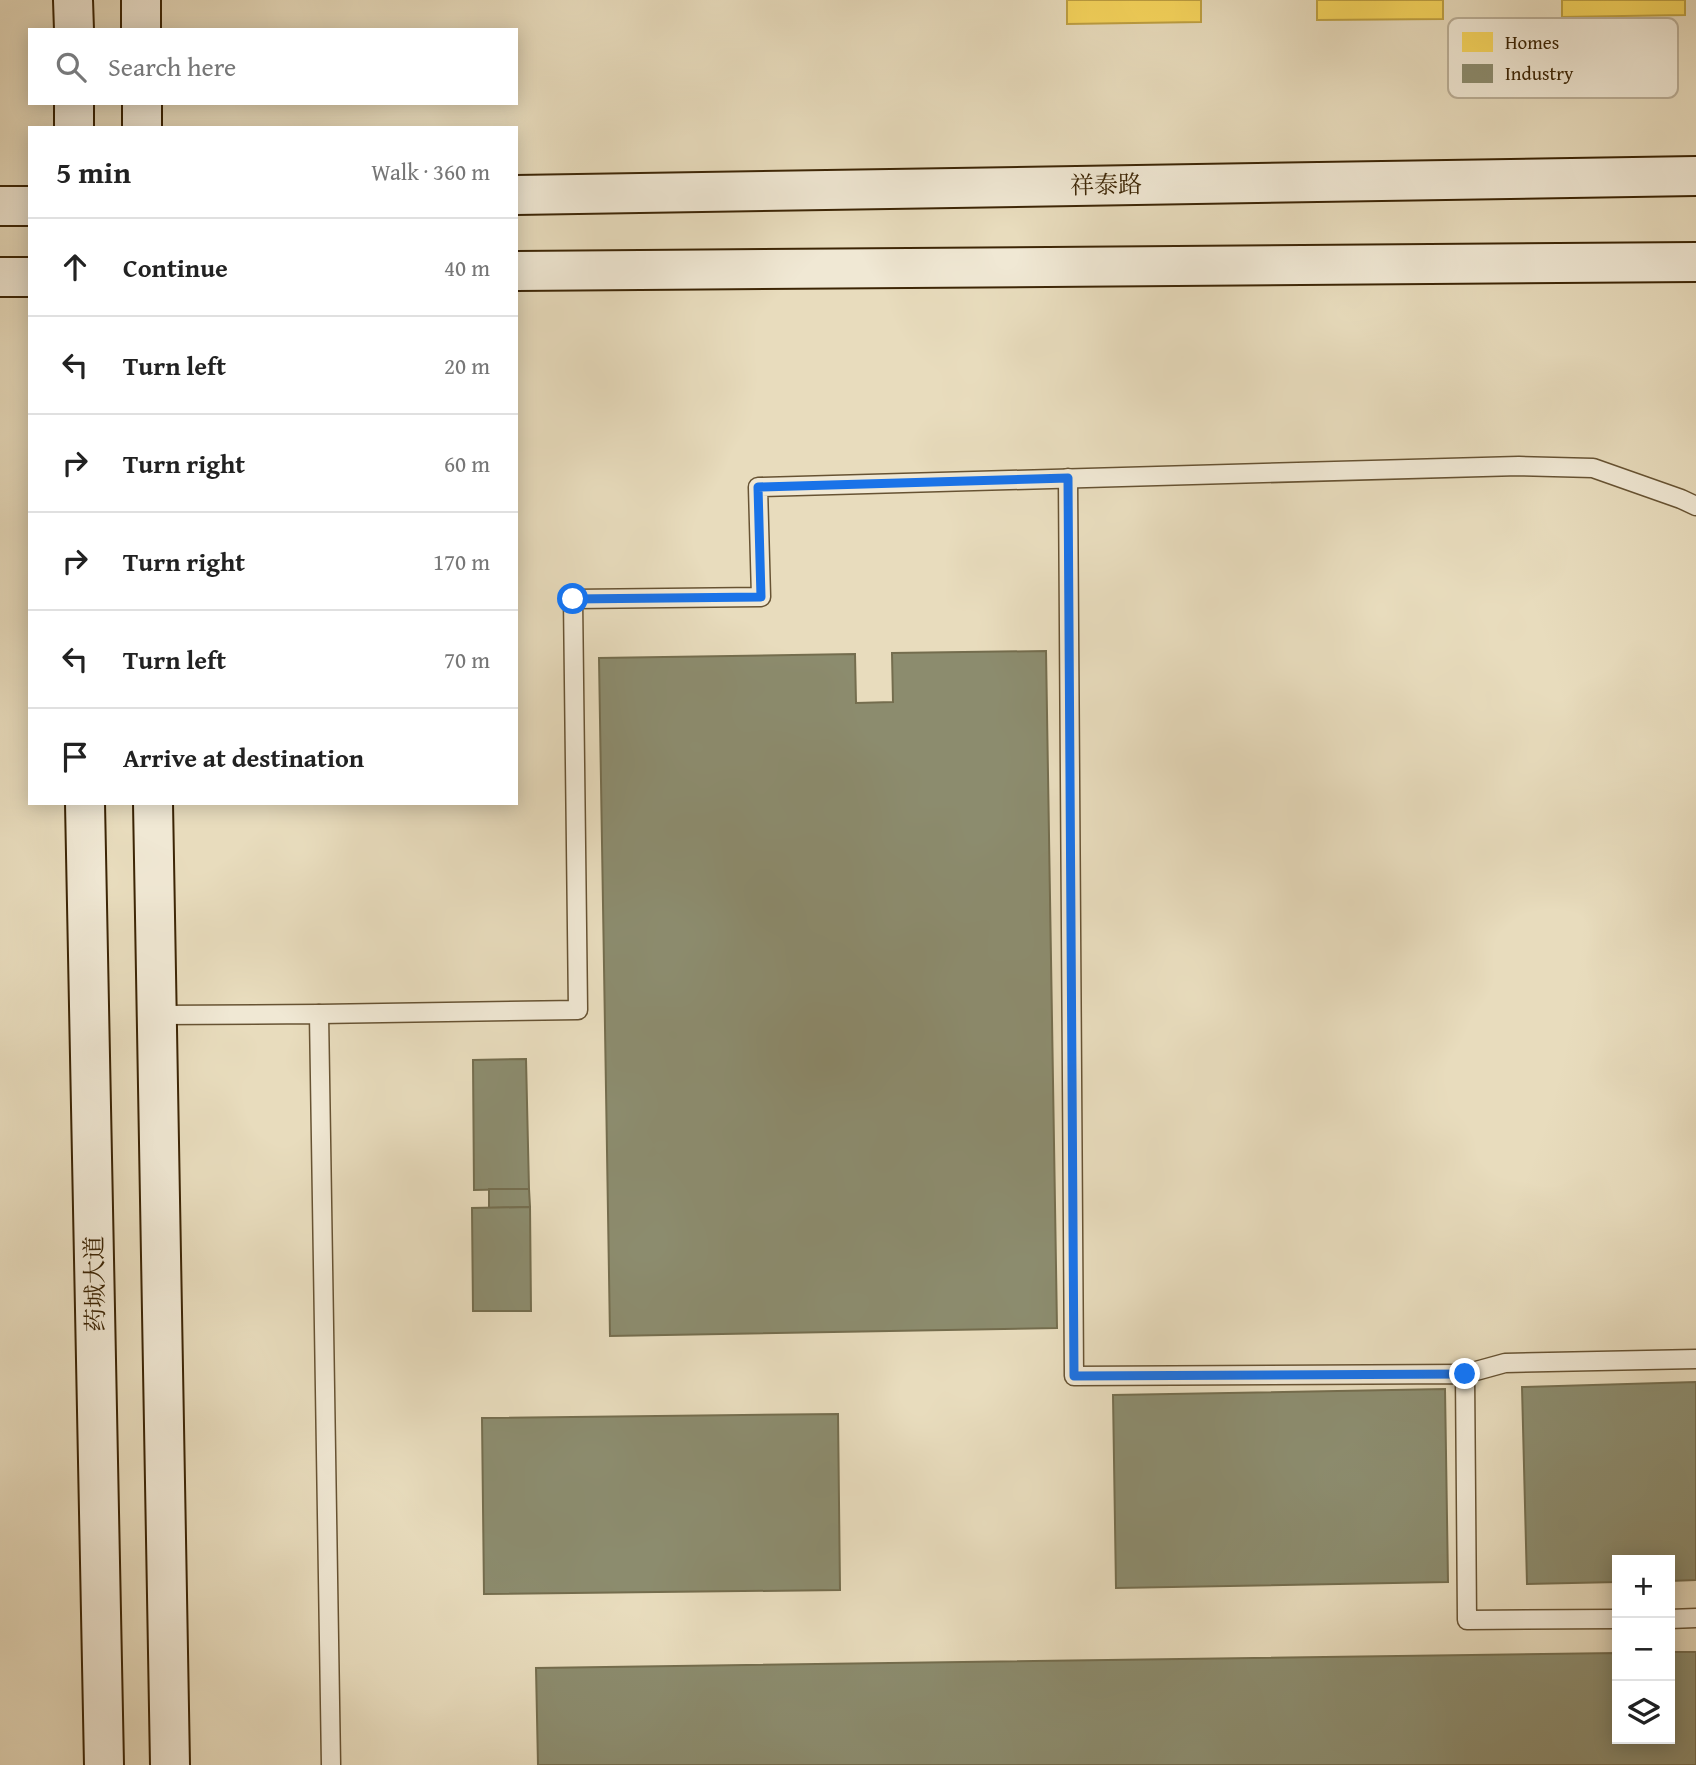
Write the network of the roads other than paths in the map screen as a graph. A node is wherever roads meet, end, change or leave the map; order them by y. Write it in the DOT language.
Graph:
graph roads {
  1 [pos="74,0"];
  2 [pos="141,0"];
  3 [pos="74,28"];
  4 [pos="141,28"];
  5 [pos="74,105"];
  6 [pos="142,105"];
  7 [pos="74,126"];
  8 [pos="142,126"];
  9 [pos="1696,176"];
  10 [pos="518,195"];
  11 [pos="0,206"];
  12 [pos="28,206"];
  13 [pos="1696,262"];
  14 [pos="518,271"];
  15 [pos="28,276"];
  16 [pos="0,278"];
  17 [pos="1068,478"];
  18 [pos="1696,506"];
  19 [pos="85,805"];
  20 [pos="153,805"];
  21 [pos="319,1014"];
  22 [pos="156,1015"];
  23 [pos="1696,1359"];
  24 [pos="1465,1374"];
  25 [pos="1696,1618"];
  26 [pos="1612,1619"];
  27 [pos="1675,1619"];
  28 [pos="104,1765"];
  29 [pos="170,1765"];
  30 [pos="331,1765"];
  1 -- 3 [label="main road"];
  2 -- 4 [label="main road"];
  5 -- 7 [label="main road"];
  6 -- 8 [label="main road"];
  9 -- 10 [label="main road, 祥泰路"];
  11 -- 12 [label="main road"];
  13 -- 14 [label="main road"];
  15 -- 16 [label="main road"];
  17 -- 18 [label="lane"];
  17 -- 21 [label="lane"];
  17 -- 24 [label="lane"];
  19 -- 28 [label="main road, 药城大道"];
  20 -- 22 [label="main road"];
  21 -- 22 [label="lane"];
  21 -- 30 [label="lane"];
  22 -- 29 [label="main road"];
  23 -- 24 [label="lane"];
  24 -- 26 [label="lane"];
  25 -- 27 [label="lane"];
}
